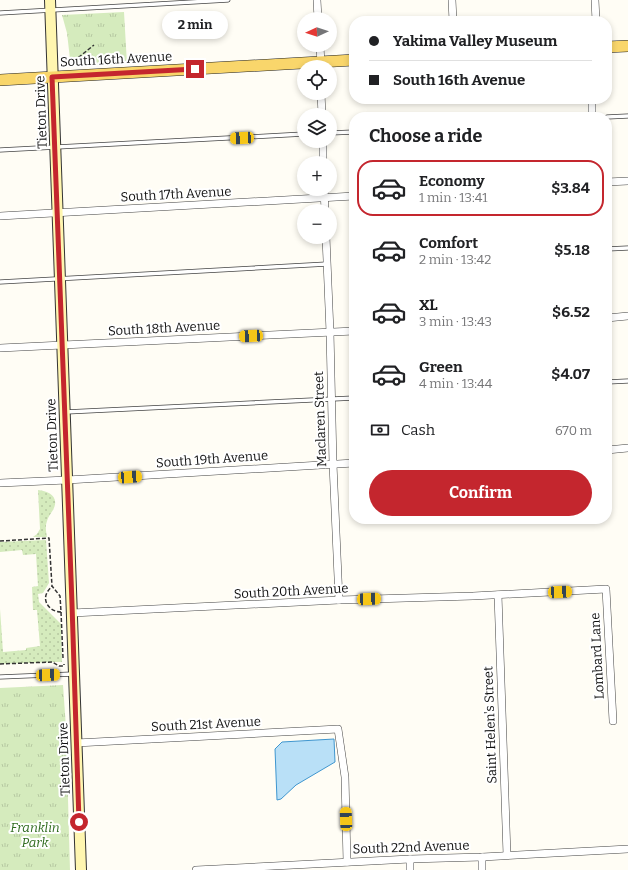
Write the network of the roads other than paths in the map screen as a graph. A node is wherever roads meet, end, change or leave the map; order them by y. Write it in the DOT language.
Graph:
graph roads {
  1 [pos="228,0"];
  2 [pos="317,0"];
  3 [pos="452,0"];
  4 [pos="595,0"];
  5 [pos="51,5"];
  6 [pos="318,12"];
  7 [pos="0,13"];
  8 [pos="452,16"];
  9 [pos="596,16"];
  10 [pos="628,46"];
  11 [pos="612,47"];
  12 [pos="349,61"];
  13 [pos="337,63"];
  14 [pos="297,66"];
  15 [pos="52,77"];
  16 [pos="0,80"];
  17 [pos="628,116"];
  18 [pos="612,117"];
  19 [pos="349,132"];
  20 [pos="337,133"];
  21 [pos="297,134"];
  22 [pos="56,147"];
  23 [pos="0,150"];
  24 [pos="628,181"];
  25 [pos="612,182"];
  26 [pos="349,196"];
  27 [pos="324,197"];
  28 [pos="324,204"];
  29 [pos="58,213"];
  30 [pos="0,216"];
  31 [pos="326,244"];
  32 [pos="628,248"];
  33 [pos="612,249"];
  34 [pos="327,264"];
  35 [pos="60,278"];
  36 [pos="0,282"];
  37 [pos="628,316"];
  38 [pos="612,318"];
  39 [pos="349,331"];
  40 [pos="330,332"];
  41 [pos="63,344"];
  42 [pos="0,348"];
  43 [pos="628,381"];
  44 [pos="612,382"];
  45 [pos="349,398"];
  46 [pos="332,400"];
  47 [pos="65,412"];
  48 [pos="628,448"];
  49 [pos="612,450"];
  50 [pos="349,463"];
  51 [pos="333,464"];
  52 [pos="67,480"];
  53 [pos="0,483"];
  54 [pos="606,589"];
  55 [pos="498,595"];
  56 [pos="339,600"];
  57 [pos="72,613"];
  58 [pos="74,674"];
  59 [pos="0,677"];
  60 [pos="613,721"];
  61 [pos="76,743"];
  62 [pos="628,849"];
  63 [pos="507,855"];
  64 [pos="482,857"];
  65 [pos="410,859"];
  66 [pos="347,862"];
  67 [pos="81,870"];
  68 [pos="196,870"];
  69 [pos="410,870"];
  70 [pos="482,870"];
  1 -- 5 [label="lane"];
  2 -- 6 [label="street"];
  3 -- 8 [label="street"];
  4 -- 9 [label="street"];
  5 -- 7 [label="lane"];
  5 -- 15 [label="main road, Tieton Drive"];
  10 -- 11 [label="main road"];
  12 -- 13 [label="main road, South 16th Avenue"];
  14 -- 15 [label="main road, South 16th Avenue"];
  15 -- 16 [label="main road, South 16th Avenue"];
  15 -- 22 [label="main road, Tieton Drive"];
  17 -- 18 [label="lane"];
  19 -- 20 [label="lane"];
  21 -- 22 [label="lane"];
  22 -- 23 [label="lane"];
  22 -- 29 [label="main road, Tieton Drive"];
  24 -- 25 [label="street"];
  26 -- 27 [label="street, South 17th Avenue"];
  27 -- 28 [label="street"];
  27 -- 29 [label="street, South 17th Avenue"];
  29 -- 30 [label="street, South 17th Avenue"];
  29 -- 35 [label="main road, Tieton Drive"];
  31 -- 34 [label="street, Maclaren Street"];
  32 -- 33 [label="lane"];
  34 -- 35 [label="lane"];
  34 -- 40 [label="street, Maclaren Street"];
  35 -- 36 [label="lane"];
  35 -- 41 [label="main road, Tieton Drive"];
  37 -- 38 [label="street"];
  39 -- 40 [label="street, South 18th Avenue"];
  40 -- 41 [label="street, South 18th Avenue"];
  40 -- 46 [label="street, Maclaren Street"];
  41 -- 42 [label="street, South 18th Avenue"];
  41 -- 47 [label="main road, Tieton Drive"];
  43 -- 44 [label="lane"];
  45 -- 46 [label="lane"];
  46 -- 47 [label="lane"];
  46 -- 51 [label="street, Maclaren Street"];
  47 -- 52 [label="main road, Tieton Drive"];
  48 -- 49 [label="street"];
  50 -- 51 [label="street, South 19th Avenue"];
  51 -- 52 [label="street, South 19th Avenue"];
  51 -- 56 [label="street, Maclaren Street"];
  52 -- 53 [label="street, South 19th Avenue"];
  52 -- 57 [label="main road, Tieton Drive"];
  54 -- 55 [label="street, South 20th Avenue"];
  54 -- 60 [label="street, Lombard Lane"];
  55 -- 56 [label="street, South 20th Avenue"];
  55 -- 63 [label="street, Saint Helen's Street"];
  56 -- 57 [label="street, South 20th Avenue"];
  57 -- 58 [label="main road, Tieton Drive"];
  58 -- 59 [label="lane"];
  58 -- 61 [label="main road, Tieton Drive"];
  61 -- 66 [label="street, South 21st Avenue"];
  61 -- 67 [label="main road, Tieton Drive"];
  62 -- 63 [label="street, South 22nd Avenue"];
  63 -- 64 [label="street, South 22nd Avenue"];
  64 -- 65 [label="street, South 22nd Avenue"];
  64 -- 70 [label="street"];
  65 -- 66 [label="street, South 22nd Avenue"];
  65 -- 69 [label="street"];
  66 -- 68 [label="street, South 22nd Avenue"];
}
